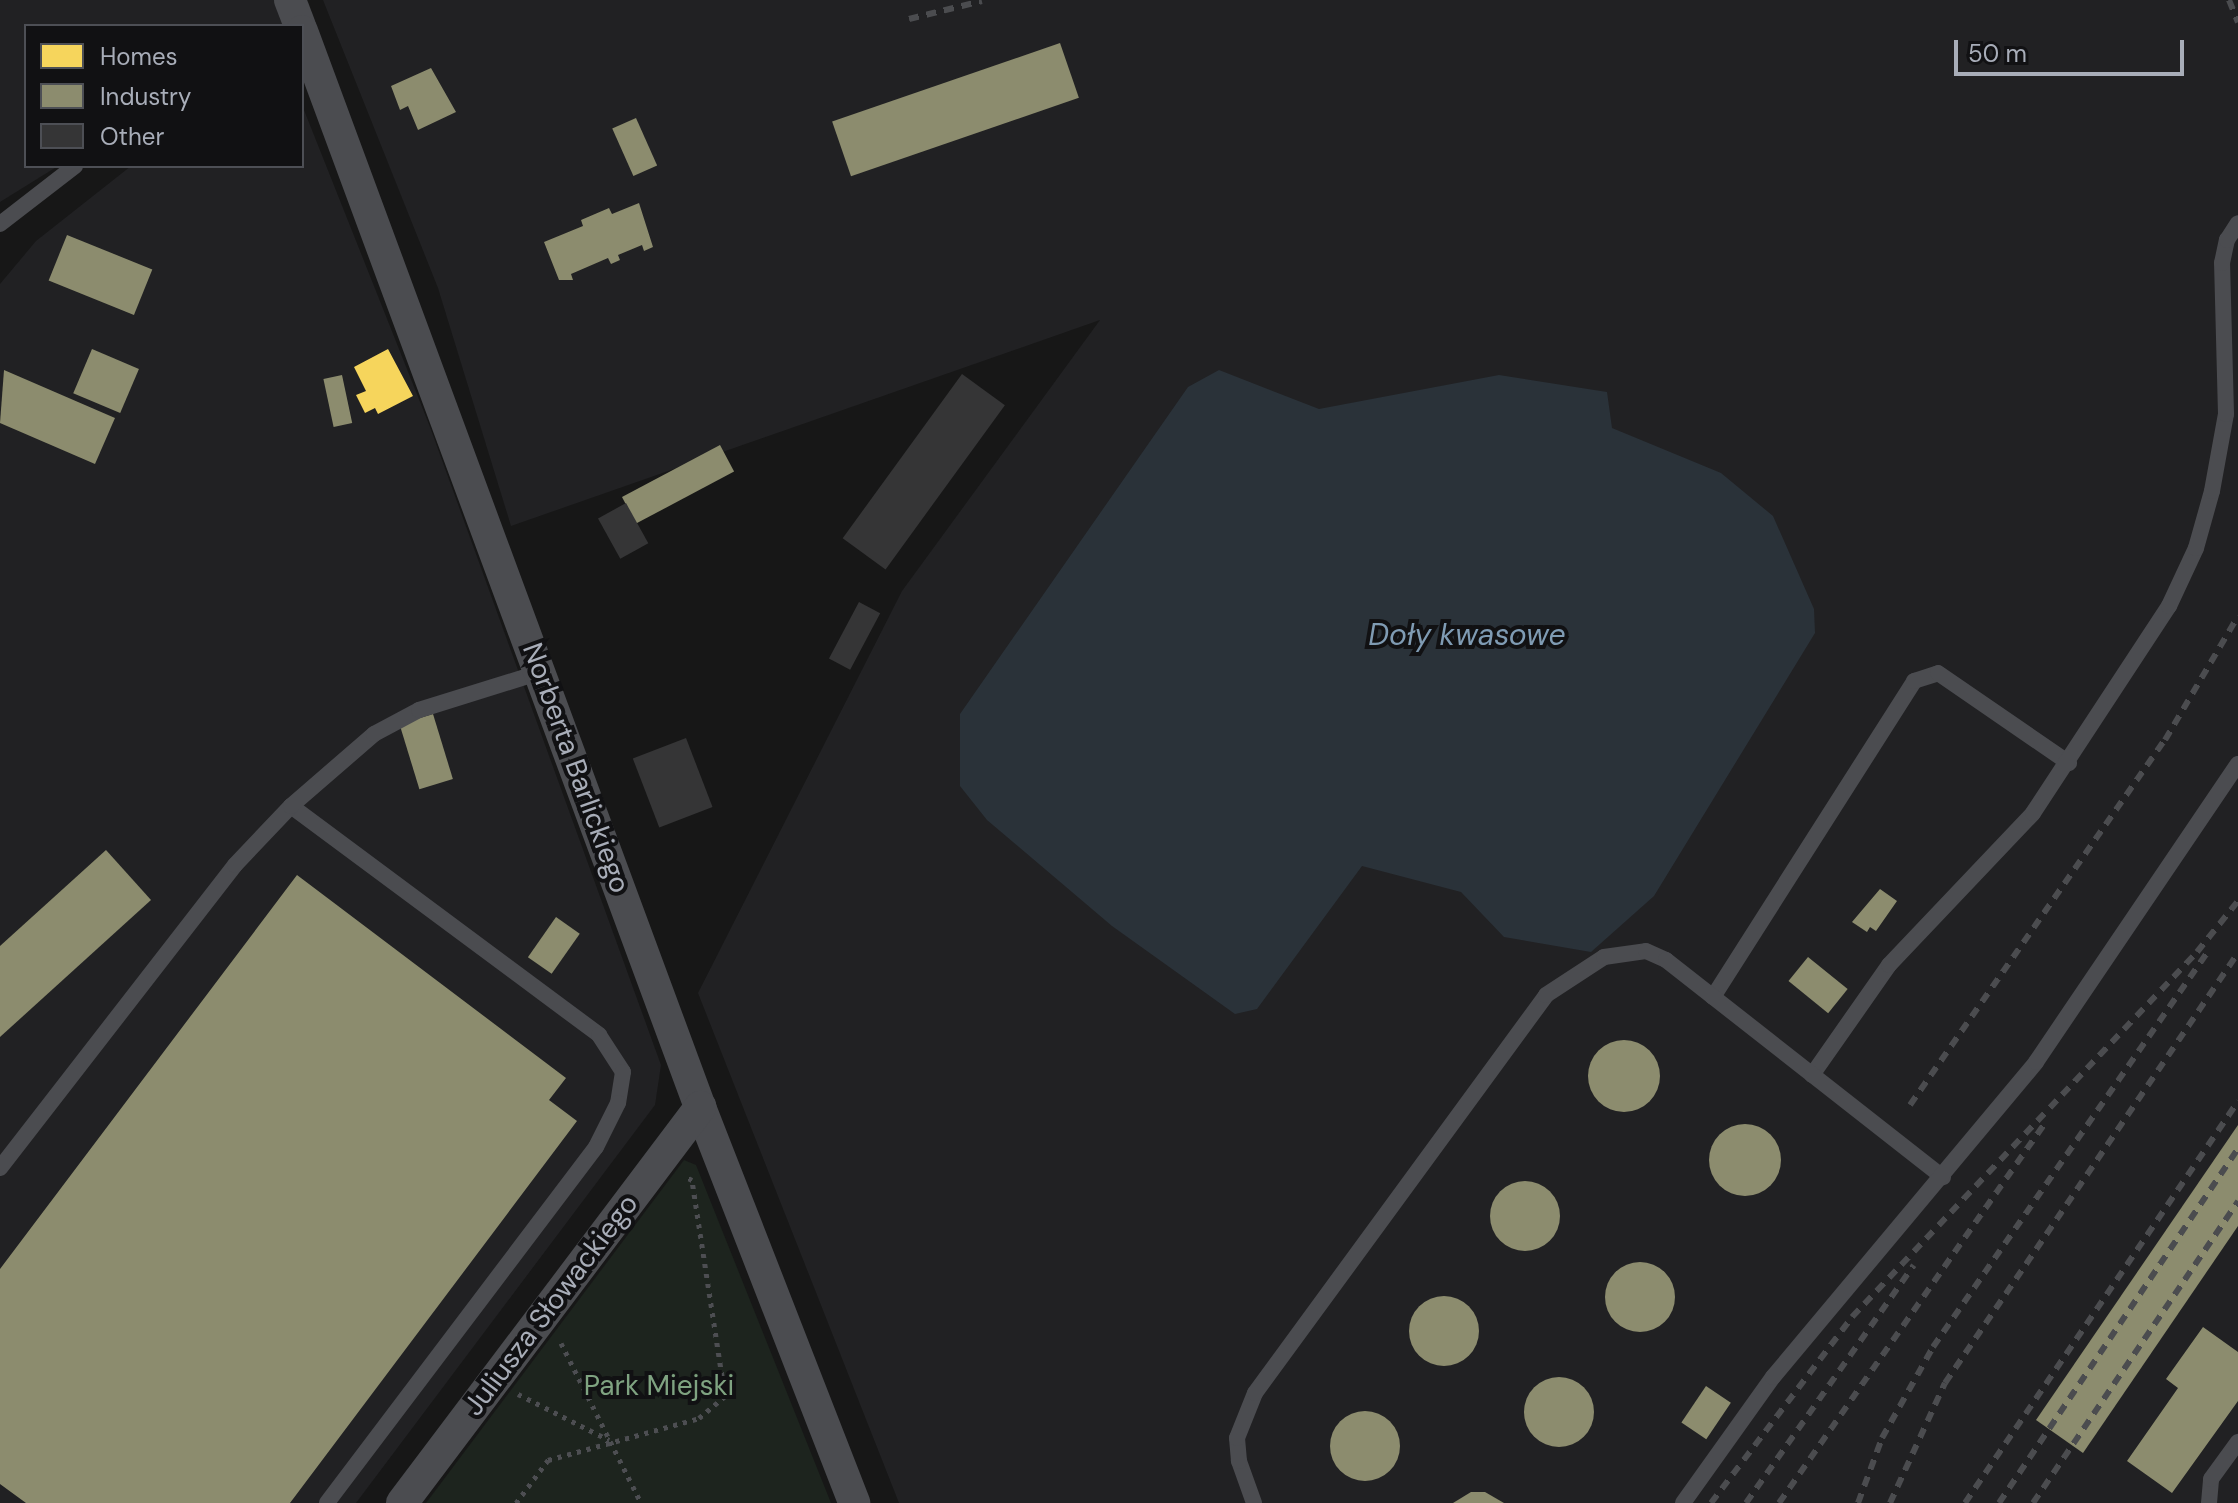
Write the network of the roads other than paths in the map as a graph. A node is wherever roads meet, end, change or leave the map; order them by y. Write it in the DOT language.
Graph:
graph roads {
  1 [pos="290,0"];
  2 [pos="299,24"];
  3 [pos="304,38"];
  4 [pos="72,168"];
  5 [pos="2238,223"];
  6 [pos="0,224"];
  7 [pos="541,672"];
  8 [pos="2069,763"];
  9 [pos="2238,764"];
  10 [pos="291,806"];
  11 [pos="1713,997"];
  12 [pos="1812,1075"];
  13 [pos="700,1107"];
  14 [pos="0,1168"];
  15 [pos="1943,1177"];
  16 [pos="2238,1442"];
  17 [pos="327,1503"];
  18 [pos="402,1503"];
  19 [pos="854,1503"];
  20 [pos="1254,1503"];
  21 [pos="1683,1503"];
  22 [pos="2209,1503"];
  1 -- 2 [label="street, Norberta Barlickiego"];
  3 -- 7 [label="street, Norberta Barlickiego"];
  4 -- 6 [label="lane"];
  5 -- 8 [label="lane"];
  7 -- 10 [label="lane"];
  7 -- 13 [label="street, Norberta Barlickiego"];
  8 -- 11 [label="lane"];
  8 -- 12 [label="lane"];
  9 -- 15 [label="lane"];
  10 -- 14 [label="lane"];
  10 -- 17 [label="lane"];
  11 -- 12 [label="lane"];
  11 -- 20 [label="lane"];
  12 -- 15 [label="lane"];
  13 -- 18 [label="street, Juliusza Słowackiego"];
  13 -- 19 [label="street, Norberta Barlickiego"];
  15 -- 21 [label="lane"];
  16 -- 22 [label="lane"];
}
